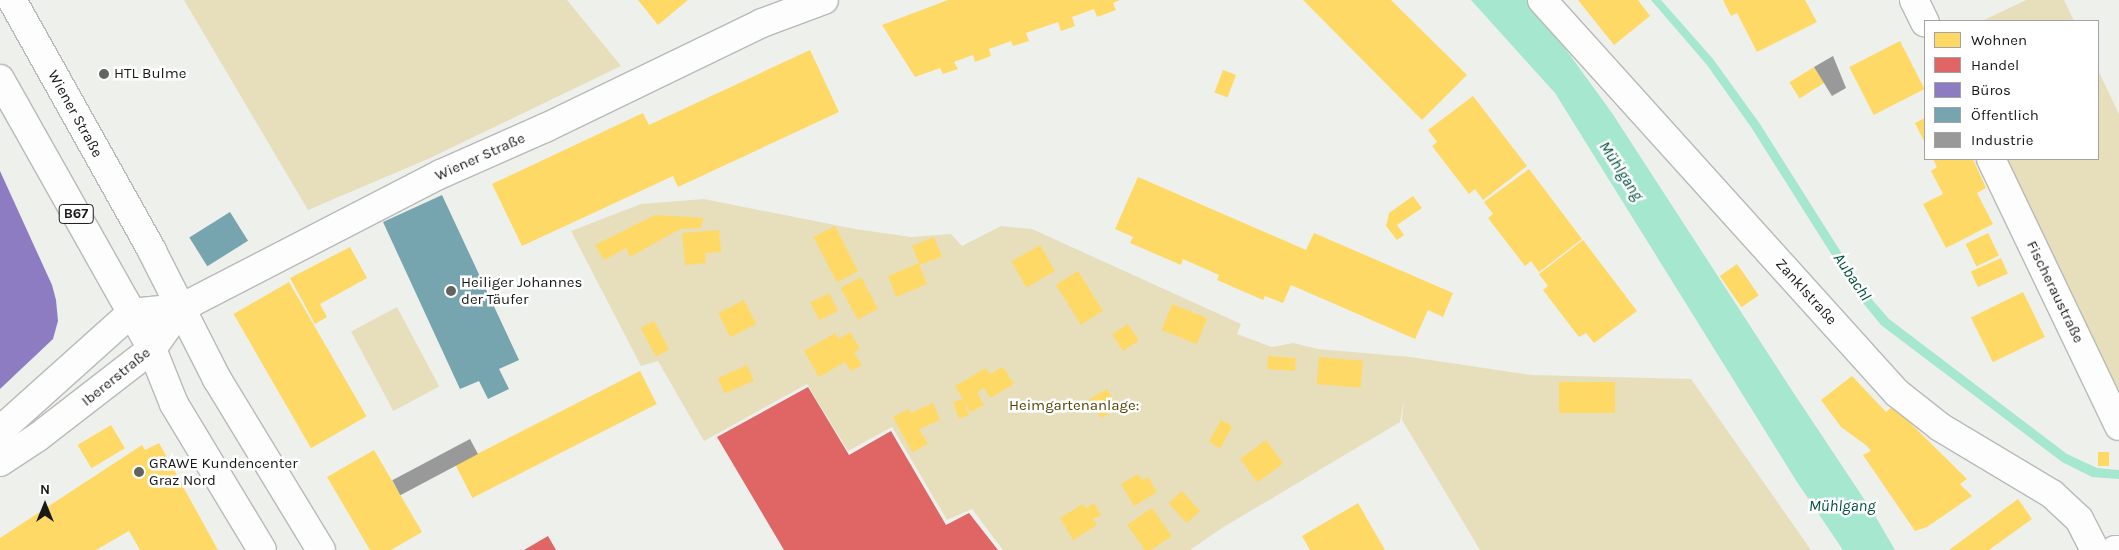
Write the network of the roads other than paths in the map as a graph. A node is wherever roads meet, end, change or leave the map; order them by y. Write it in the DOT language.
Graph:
graph roads {
  1 [pos="12,0"];
  2 [pos="824,0"];
  3 [pos="1542,0"];
  4 [pos="1914,0"];
  5 [pos="1924,21"];
  6 [pos="0,79"];
  7 [pos="1991,160"];
  8 [pos="181,308"];
  9 [pos="132,313"];
  10 [pos="152,349"];
  11 [pos="2119,426"];
  12 [pos="0,432"];
  13 [pos="0,462"];
  14 [pos="262,550"];
  15 [pos="321,550"];
  16 [pos="2095,550"];
  17 [pos="2115,550"];
  18 [pos="2119,550"];
  1 -- 8 [label="street, Wiener Straße"];
  2 -- 8 [label="street, Wiener Straße"];
  3 -- 16 [label="street, Zanklstraße"];
  4 -- 5 [label="street"];
  6 -- 9 [label="street, B67"];
  7 -- 11 [label="street, Fischeraustraße"];
  8 -- 9 [label="street"];
  8 -- 10 [label="street, Ibererstraße"];
  8 -- 15 [label="street, Wiener Straße"];
  9 -- 10 [label="street, B67"];
  9 -- 12 [label="street"];
  10 -- 13 [label="street, Ibererstraße"];
  10 -- 14 [label="street, B67"];
  17 -- 18 [label="street"];
}
